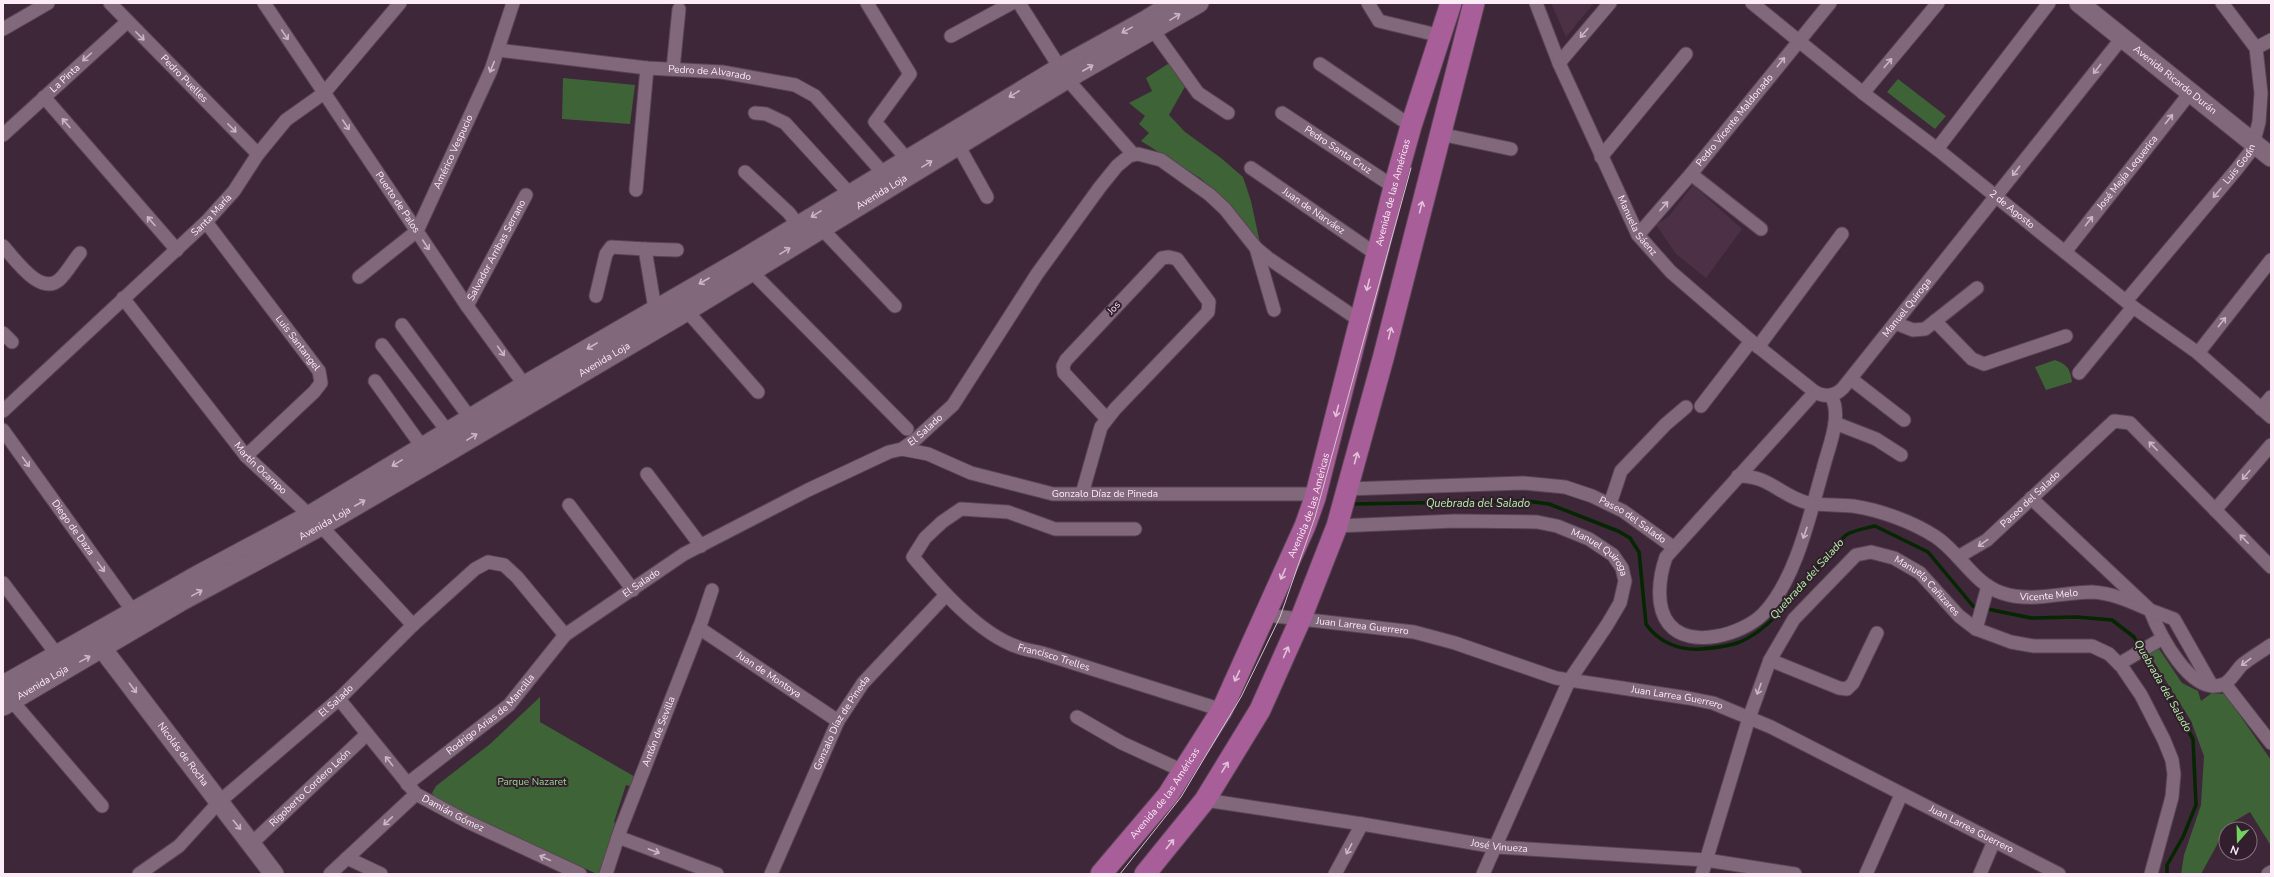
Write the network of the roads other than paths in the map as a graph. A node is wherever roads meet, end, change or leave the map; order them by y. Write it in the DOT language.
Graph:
graph roads {
  1 [pos="48,3"];
  2 [pos="110,3"];
  3 [pos="264,3"];
  4 [pos="400,3"];
  5 [pos="513,3"];
  6 [pos="866,3"];
  7 [pos="1012,3"];
  8 [pos="1019,3"];
  9 [pos="1173,3"];
  10 [pos="1199,3"];
  11 [pos="1368,3"];
  12 [pos="1442,3"];
  13 [pos="1451,3"];
  14 [pos="1462,3"];
  15 [pos="1474,3"];
  16 [pos="1536,3"];
  17 [pos="1610,3"];
  18 [pos="1752,3"];
  19 [pos="1830,3"];
  20 [pos="1938,3"];
  21 [pos="2049,3"];
  22 [pos="2078,3"];
  23 [pos="2092,3"];
  24 [pos="2222,3"];
  25 [pos="679,9"];
  26 [pos="127,22"];
  27 [pos="1149,25"];
  28 [pos="3,29"];
  29 [pos="1433,34"];
  30 [pos="951,36"];
  31 [pos="2122,38"];
  32 [pos="2271,40"];
  33 [pos="1798,41"];
  34 [pos="2256,48"];
  35 [pos="498,50"];
  36 [pos="1686,54"];
  37 [pos="1559,63"];
  38 [pos="1320,64"];
  39 [pos="647,68"];
  40 [pos="673,69"];
  41 [pos="1063,74"];
  42 [pos="324,93"];
  43 [pos="1422,93"];
  44 [pos="1863,93"];
  45 [pos="2190,93"];
  46 [pos="44,97"];
  47 [pos="755,113"];
  48 [pos="1228,113"];
  49 [pos="1282,113"];
  50 [pos="1411,126"];
  51 [pos="1440,134"];
  52 [pos="3,135"];
  53 [pos="2252,144"];
  54 [pos="958,145"];
  55 [pos="1511,148"];
  56 [pos="1937,149"];
  57 [pos="2271,149"];
  58 [pos="258,154"];
  59 [pos="1133,154"];
  60 [pos="1601,157"];
  61 [pos="2271,157"];
  62 [pos="907,159"];
  63 [pos="1251,168"];
  64 [pos="746,172"];
  65 [pos="883,173"];
  66 [pos="1430,173"];
  67 [pos="1691,174"];
  68 [pos="1394,187"];
  69 [pos="636,190"];
  70 [pos="849,194"];
  71 [pos="526,195"];
  72 [pos="986,197"];
  73 [pos="1996,197"];
  74 [pos="206,222"];
  75 [pos="798,225"];
  76 [pos="822,229"];
  77 [pos="1761,229"];
  78 [pos="417,231"];
  79 [pos="1842,234"];
  80 [pos="1638,236"];
  81 [pos="3,246"];
  82 [pos="1256,248"];
  83 [pos="645,249"];
  84 [pos="176,250"];
  85 [pos="677,250"];
  86 [pos="2065,252"];
  87 [pos="80,253"];
  88 [pos="1376,254"];
  89 [pos="2271,260"];
  90 [pos="751,271"];
  91 [pos="359,277"];
  92 [pos="1978,288"];
  93 [pos="596,296"];
  94 [pos="123,298"];
  95 [pos="2130,304"];
  96 [pos="467,306"];
  97 [pos="895,306"];
  98 [pos="655,309"];
  99 [pos="1274,310"];
  100 [pos="687,311"];
  101 [pos="1360,320"];
  102 [pos="1935,321"];
  103 [pos="1895,324"];
  104 [pos="402,325"];
  105 [pos="2066,336"];
  106 [pos="1754,344"];
  107 [pos="382,345"];
  108 [pos="2198,353"];
  109 [pos="2079,373"];
  110 [pos="1851,379"];
  111 [pos="374,381"];
  112 [pos="530,392"];
  113 [pos="758,392"];
  114 [pos="1815,392"];
  115 [pos="1831,396"];
  116 [pos="2271,397"];
  117 [pos="1701,406"];
  118 [pos="1686,407"];
  119 [pos="3,411"];
  120 [pos="2266,413"];
  121 [pos="470,418"];
  122 [pos="1107,419"];
  123 [pos="1904,420"];
  124 [pos="1835,424"];
  125 [pos="907,429"];
  126 [pos="3,430"];
  127 [pos="448,432"];
  128 [pos="2271,445"];
  129 [pos="422,448"];
  130 [pos="902,449"];
  131 [pos="1901,455"];
  132 [pos="246,456"];
  133 [pos="647,474"];
  134 [pos="1738,476"];
  135 [pos="1347,492"];
  136 [pos="1082,494"];
  137 [pos="1315,496"];
  138 [pos="2032,498"];
  139 [pos="1610,504"];
  140 [pos="1813,504"];
  141 [pos="569,505"];
  142 [pos="2215,510"];
  143 [pos="315,520"];
  144 [pos="1337,524"];
  145 [pos="1135,529"];
  146 [pos="701,546"];
  147 [pos="1673,547"];
  148 [pos="1958,557"];
  149 [pos="2270,563"];
  150 [pos="3,583"];
  151 [pos="1988,586"];
  152 [pos="633,590"];
  153 [pos="712,590"];
  154 [pos="946,595"];
  155 [pos="2150,610"];
  156 [pos="1265,615"];
  157 [pos="138,618"];
  158 [pos="1301,618"];
  159 [pos="413,625"];
  160 [pos="699,628"];
  161 [pos="1976,629"];
  162 [pos="1876,633"];
  163 [pos="565,635"];
  164 [pos="2163,638"];
  165 [pos="97,642"];
  166 [pos="2271,645"];
  167 [pos="56,654"];
  168 [pos="1770,660"];
  169 [pos="2119,664"];
  170 [pos="68,669"];
  171 [pos="1568,681"];
  172 [pos="2218,685"];
  173 [pos="6,697"];
  174 [pos="339,698"];
  175 [pos="1222,710"];
  176 [pos="1077,717"];
  177 [pos="1749,718"];
  178 [pos="838,721"];
  179 [pos="2267,727"];
  180 [pos="367,734"];
  181 [pos="2271,743"];
  182 [pos="1184,771"];
  183 [pos="407,784"];
  184 [pos="416,794"];
  185 [pos="1902,795"];
  186 [pos="1205,800"];
  187 [pos="218,802"];
  188 [pos="102,806"];
  189 [pos="1362,824"];
  190 [pos="618,837"];
  191 [pos="1994,841"];
  192 [pos="252,842"];
  193 [pos="1496,847"];
  194 [pos="347,858"];
  195 [pos="1706,860"];
  196 [pos="2271,872"];
  197 [pos="139,874"];
  198 [pos="274,874"];
  199 [pos="330,874"];
  200 [pos="381,874"];
  201 [pos="580,874"];
  202 [pos="606,874"];
  203 [pos="717,874"];
  204 [pos="771,874"];
  205 [pos="1101,874"];
  206 [pos="1145,874"];
  207 [pos="1335,874"];
  208 [pos="1483,874"];
  209 [pos="1702,874"];
  210 [pos="1795,874"];
  211 [pos="1866,874"];
  212 [pos="1980,874"];
  213 [pos="2059,874"];
  214 [pos="2151,874"];
  215 [pos="2268,874"];
  1 -- 28 [label="street"];
  2 -- 26 [label="street, Pedro Puelles"];
  3 -- 42 [label="street, Puerto de Palos, one-way"];
  4 -- 42 [label="street, Santa María"];
  5 -- 35 [label="street, Américo Vespucio"];
  6 -- 62 [label="street"];
  7 -- 30 [label="street"];
  8 -- 41 [label="street"];
  9 -- 27 [label="main road, Avenida Loja"];
  27 -- 10 [label="main road, Avenida Loja, one-way"];
  11 -- 29 [label="street"];
  12 -- 29 [label="main road, Avenida de las Américas"];
  13 -- 43 [label="main road, Avenida de las Américas"];
  14 -- 66 [label="main road"];
  15 -- 51 [label="main road"];
  16 -- 37 [label="street, Manuela Sáenz"];
  17 -- 37 [label="street, one-way"];
  18 -- 33 [label="street, 2 de Agosto"];
  19 -- 33 [label="street, Pedro Vicente Maldonado"];
  44 -- 20 [label="street, one-way"];
  21 -- 56 [label="street"];
  22 -- 31 [label="main road, Avenida Ricardo Durán"];
  23 -- 53 [label="main road, Avenida Ricardo Durán"];
  24 -- 34 [label="street"];
  25 -- 40 [label="street"];
  26 -- 46 [label="street, La Pinta, one-way"];
  26 -- 58 [label="street, Pedro Puelles, one-way"];
  27 -- 41 [label="main road, Avenida Loja"];
  27 -- 48 [label="street"];
  29 -- 43 [label="main road, Avenida de las Américas"];
  31 -- 45 [label="main road, Avenida Ricardo Durán"];
  31 -- 73 [label="street, Manuel Quiroga, one-way"];
  32 -- 34 [label="street"];
  33 -- 44 [label="street, 2 de Agosto"];
  67 -- 33 [label="street, Pedro Vicente Maldonado, one-way"];
  34 -- 53 [label="street, Luis Godín"];
  35 -- 39 [label="street, Pedro de Alvarado"];
  35 -- 78 [label="street, Américo Vespucio, one-way"];
  36 -- 60 [label="street"];
  37 -- 60 [label="street, Manuela Sáenz"];
  38 -- 50 [label="street"];
  39 -- 40 [label="street, Pedro de Alvarado"];
  39 -- 69 [label="street"];
  40 -- 65 [label="street, Pedro de Alvarado"];
  41 -- 54 [label="main road, Avenida Loja"];
  41 -- 59 [label="street"];
  41 -- 62 [label="main road, Avenida Loja, one-way"];
  42 -- 58 [label="street, Santa María"];
  42 -- 78 [label="street, Puerto de Palos, one-way"];
  43 -- 50 [label="main road, Avenida de las Américas"];
  44 -- 56 [label="street, 2 de Agosto"];
  45 -- 53 [label="main road, Avenida Ricardo Durán"];
  86 -- 45 [label="street, José Mejía Lequerica, one-way"];
  46 -- 52 [label="street, La Pinta"];
  84 -- 46 [label="street, one-way"];
  47 -- 70 [label="street"];
  49 -- 68 [label="street, Pedro Santa Cruz"];
  50 -- 68 [label="main road, Avenida de las Américas"];
  51 -- 55 [label="street"];
  51 -- 66 [label="main road"];
  53 -- 57 [label="main road, Avenida Ricardo Durán"];
  53 -- 61 [label="main road, Avenida Ricardo Durán"];
  53 -- 95 [label="street, Luis Godín, one-way"];
  54 -- 72 [label="street"];
  76 -- 54 [label="main road, Avenida Loja, one-way"];
  56 -- 73 [label="street, 2 de Agosto"];
  58 -- 74 [label="street, Santa María"];
  59 -- 82 [label="street"];
  59 -- 130 [label="street, El Salado"];
  60 -- 80 [label="street, Manuela Sáenz"];
  62 -- 65 [label="main road, Avenida Loja"];
  63 -- 88 [label="street, Juan de Narváez"];
  64 -- 75 [label="street"];
  65 -- 70 [label="main road, Avenida Loja"];
  135 -- 66 [label="main road, one-way"];
  67 -- 77 [label="street"];
  80 -- 67 [label="street, Pedro Vicente Maldonado, one-way"];
  68 -- 88 [label="main road, Avenida de las Américas"];
  70 -- 75 [label="main road, Avenida Loja, one-way"];
  71 -- 96 [label="street, Salvador Arribas Serrano"];
  73 -- 86 [label="street, 2 de Agosto"];
  73 -- 103 [label="street, Manuel Quiroga"];
  74 -- 84 [label="street, Santa María"];
  74 -- 132 [label="street, Luis Santangel"];
  75 -- 98 [label="main road, Avenida Loja, one-way"];
  90 -- 76 [label="main road, Avenida Loja, one-way"];
  76 -- 97 [label="street"];
  78 -- 91 [label="street, Américo Vespucio"];
  78 -- 96 [label="street, Puerto de Palos, one-way"];
  79 -- 106 [label="street"];
  80 -- 106 [label="street, Manuela Sáenz"];
  81 -- 87 [label="street"];
  82 -- 99 [label="street"];
  82 -- 101 [label="street"];
  83 -- 85 [label="street"];
  83 -- 93 [label="street"];
  83 -- 98 [label="street"];
  84 -- 94 [label="street, Santa María"];
  86 -- 95 [label="street, 2 de Agosto"];
  88 -- 101 [label="main road, Avenida de las Américas, one-way"];
  108 -- 89 [label="street, one-way"];
  90 -- 100 [label="main road, Avenida Loja"];
  90 -- 125 [label="street"];
  92 -- 102 [label="street"];
  94 -- 119 [label="street, Santa María"];
  94 -- 132 [label="street, Martín Ocampo"];
  95 -- 108 [label="street, 2 de Agosto"];
  95 -- 109 [label="street, Luis Godín"];
  96 -- 112 [label="street, Puerto de Palos, one-way"];
  98 -- 112 [label="main road, Avenida Loja, one-way"];
  100 -- 112 [label="main road, Avenida Loja"];
  100 -- 113 [label="street"];
  101 -- 137 [label="main road, Avenida de las Américas, one-way"];
  102 -- 103 [label="street"];
  102 -- 105 [label="street"];
  103 -- 110 [label="street, Manuel Quiroga"];
  104 -- 121 [label="street"];
  106 -- 114 [label="street, Manuela Sáenz"];
  106 -- 117 [label="street"];
  107 -- 127 [label="street"];
  108 -- 120 [label="street, 2 de Agosto"];
  110 -- 115 [label="street, Manuel Quiroga"];
  110 -- 123 [label="street"];
  111 -- 129 [label="street"];
  112 -- 121 [label="main road, Avenida Loja"];
  143 -- 112 [label="main road, Avenida Loja, one-way"];
  114 -- 115 [label="street"];
  114 -- 134 [label="street"];
  115 -- 124 [label="street"];
  116 -- 120 [label="street"];
  118 -- 139 [label="street"];
  121 -- 127 [label="main road, Avenida Loja"];
  122 -- 122 [label="street, Jos"];
  122 -- 136 [label="street"];
  124 -- 131 [label="street"];
  124 -- 140 [label="street"];
  126 -- 157 [label="street, Diego de Daza, one-way"];
  127 -- 129 [label="main road, Avenida Loja"];
  128 -- 142 [label="street, one-way"];
  129 -- 143 [label="main road, Avenida Loja, one-way"];
  130 -- 136 [label="street, Gonzalo Díaz de Pineda"];
  130 -- 146 [label="street, El Salado"];
  132 -- 143 [label="street, Martín Ocampo"];
  133 -- 146 [label="street"];
  134 -- 140 [label="street"];
  134 -- 147 [label="street"];
  135 -- 139 [label="street, Paseo del Salado"];
  135 -- 144 [label="main road"];
  136 -- 137 [label="street, Gonzalo Díaz de Pineda"];
  137 -- 156 [label="main road, Avenida de las Américas, one-way"];
  142 -- 138 [label="street, Paseo del Salado, one-way"];
  138 -- 148 [label="street, Paseo del Salado, one-way"];
  138 -- 155 [label="street"];
  139 -- 147 [label="street, Paseo del Salado"];
  140 -- 147 [label="street, Paseo del Salado, one-way"];
  140 -- 148 [label="street"];
  141 -- 152 [label="street"];
  149 -- 142 [label="street, Paseo del Salado, one-way"];
  143 -- 157 [label="main road, Avenida Loja"];
  143 -- 159 [label="street, Martín Ocampo"];
  144 -- 158 [label="main road"];
  144 -- 171 [label="street, Manuel Quiroga"];
  145 -- 154 [label="street, Francisco Trelles"];
  146 -- 152 [label="street, El Salado"];
  148 -- 151 [label="street, Vicente Melo"];
  150 -- 167 [label="street"];
  151 -- 155 [label="street, Vicente Melo"];
  151 -- 161 [label="street"];
  152 -- 163 [label="street, El Salado"];
  153 -- 160 [label="street, Antón de Sevilla"];
  154 -- 175 [label="street, Francisco Trelles"];
  154 -- 178 [label="street, Gonzalo Díaz de Pineda"];
  155 -- 164 [label="street"];
  155 -- 172 [label="street, Vicente Melo"];
  156 -- 158 [label="street, Juan Larrea Guerrero"];
  156 -- 175 [label="main road, Avenida de las Américas, one-way"];
  157 -- 165 [label="main road, Avenida Loja"];
  158 -- 171 [label="street, Juan Larrea Guerrero"];
  186 -- 158 [label="main road, one-way"];
  159 -- 163 [label="street, El Salado"];
  159 -- 174 [label="street, El Salado"];
  160 -- 178 [label="street, Juan de Montoya"];
  160 -- 190 [label="street, Antón de Sevilla"];
  161 -- 168 [label="street, Manuela Cañizares"];
  161 -- 169 [label="street, Manuela Cañizares"];
  162 -- 168 [label="street"];
  163 -- 183 [label="street, Rodrigo Arias de Mancilla"];
  164 -- 169 [label="street"];
  164 -- 172 [label="street"];
  165 -- 167 [label="main road, Avenida Loja"];
  170 -- 165 [label="main road, Avenida Loja, one-way"];
  165 -- 187 [label="main road, Nicolás de Rocha, one-way"];
  166 -- 172 [label="street, one-way"];
  167 -- 170 [label="street"];
  167 -- 173 [label="main road, Avenida Loja"];
  168 -- 177 [label="street, Manuela Cañizares, one-way"];
  169 -- 214 [label="street, Manuela Cañizares"];
  170 -- 173 [label="main road, Avenida Loja"];
  171 -- 177 [label="street, Juan Larrea Guerrero"];
  171 -- 193 [label="street, Manuel Quiroga"];
  172 -- 179 [label="street, Vicente Melo"];
  173 -- 188 [label="street"];
  174 -- 180 [label="street, Damián Gómez"];
  174 -- 187 [label="street, El Salado"];
  175 -- 182 [label="main road, Avenida de las Américas"];
  176 -- 182 [label="street"];
  177 -- 185 [label="street, Juan Larrea Guerrero"];
  177 -- 195 [label="street, Manuela Cañizares"];
  178 -- 204 [label="street, Gonzalo Díaz de Pineda"];
  179 -- 181 [label="street, Vicente Melo"];
  183 -- 180 [label="street, Damián Gómez, one-way"];
  180 -- 192 [label="street, Rigoberto Cordero León"];
  182 -- 205 [label="main road, Avenida de las Américas"];
  183 -- 184 [label="street, Damián Gómez"];
  184 -- 194 [label="street, one-way"];
  201 -- 184 [label="street, Damián Gómez, one-way"];
  185 -- 191 [label="street, Juan Larrea Guerrero"];
  185 -- 211 [label="street"];
  186 -- 189 [label="street, José Vinueza"];
  206 -- 186 [label="main road, one-way"];
  187 -- 192 [label="main road, Nicolás de Rocha, one-way"];
  187 -- 197 [label="street, El Salado"];
  189 -- 193 [label="street, José Vinueza"];
  189 -- 207 [label="street, one-way"];
  190 -- 202 [label="street, Antón de Sevilla"];
  190 -- 203 [label="street, one-way"];
  191 -- 212 [label="street"];
  191 -- 213 [label="street, Juan Larrea Guerrero"];
  192 -- 198 [label="main road, Nicolás de Rocha"];
  193 -- 195 [label="street, José Vinueza"];
  193 -- 208 [label="street, Manuel Quiroga"];
  194 -- 199 [label="street"];
  194 -- 200 [label="street"];
  195 -- 209 [label="street, Manuela Cañizares"];
  195 -- 210 [label="street, José Vinueza"];
  196 -- 215 [label="street"];
}
